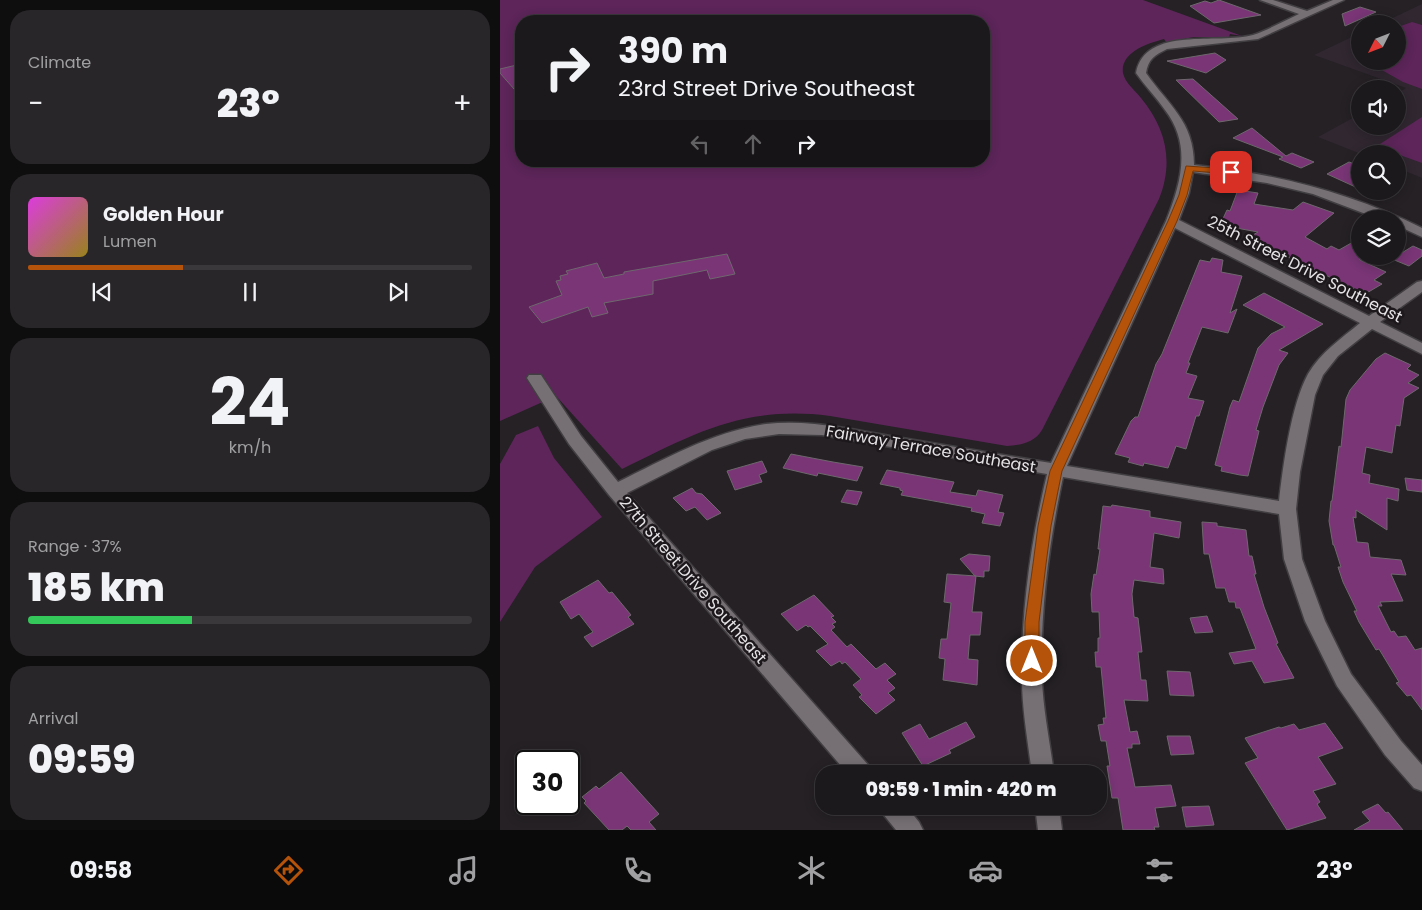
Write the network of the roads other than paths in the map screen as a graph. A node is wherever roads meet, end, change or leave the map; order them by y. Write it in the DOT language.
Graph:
graph roads {
  1 [pos="1264,0"];
  2 [pos="1340,0"];
  3 [pos="1307,14"];
  4 [pos="1189,168"];
  5 [pos="1370,210"];
  6 [pos="1172,221"];
  7 [pos="1406,226"];
  8 [pos="1422,233"];
  9 [pos="1422,285"];
  10 [pos="1371,322"];
  11 [pos="1422,349"];
  12 [pos="535,378"];
  13 [pos="1056,471"];
  14 [pos="615,491"];
  15 [pos="1287,509"];
  16 [pos="854,765"];
  17 [pos="1042,765"];
  18 [pos="1422,781"];
  19 [pos="899,815"];
  20 [pos="1048,815"];
  21 [pos="912,830"];
  22 [pos="1050,830"];
  1 -- 3 [label="street"];
  2 -- 3 [label="street"];
  3 -- 4 [label="street"];
  4 -- 5 [label="street"];
  4 -- 6 [label="street"];
  6 -- 10 [label="street, 25th Street Drive Southeast"];
  6 -- 13 [label="street"];
  7 -- 8 [label="street"];
  9 -- 10 [label="street"];
  10 -- 11 [label="street, 25th Street Drive Southeast"];
  10 -- 15 [label="street"];
  12 -- 14 [label="street, 27th Street Drive Southeast"];
  13 -- 14 [label="street, Fairway Terrace Southeast"];
  13 -- 15 [label="street, Fairway Terrace Southeast"];
  13 -- 17 [label="street"];
  14 -- 16 [label="street, 27th Street Drive Southeast"];
  15 -- 18 [label="street"];
  19 -- 21 [label="street"];
  20 -- 22 [label="street"];
}
